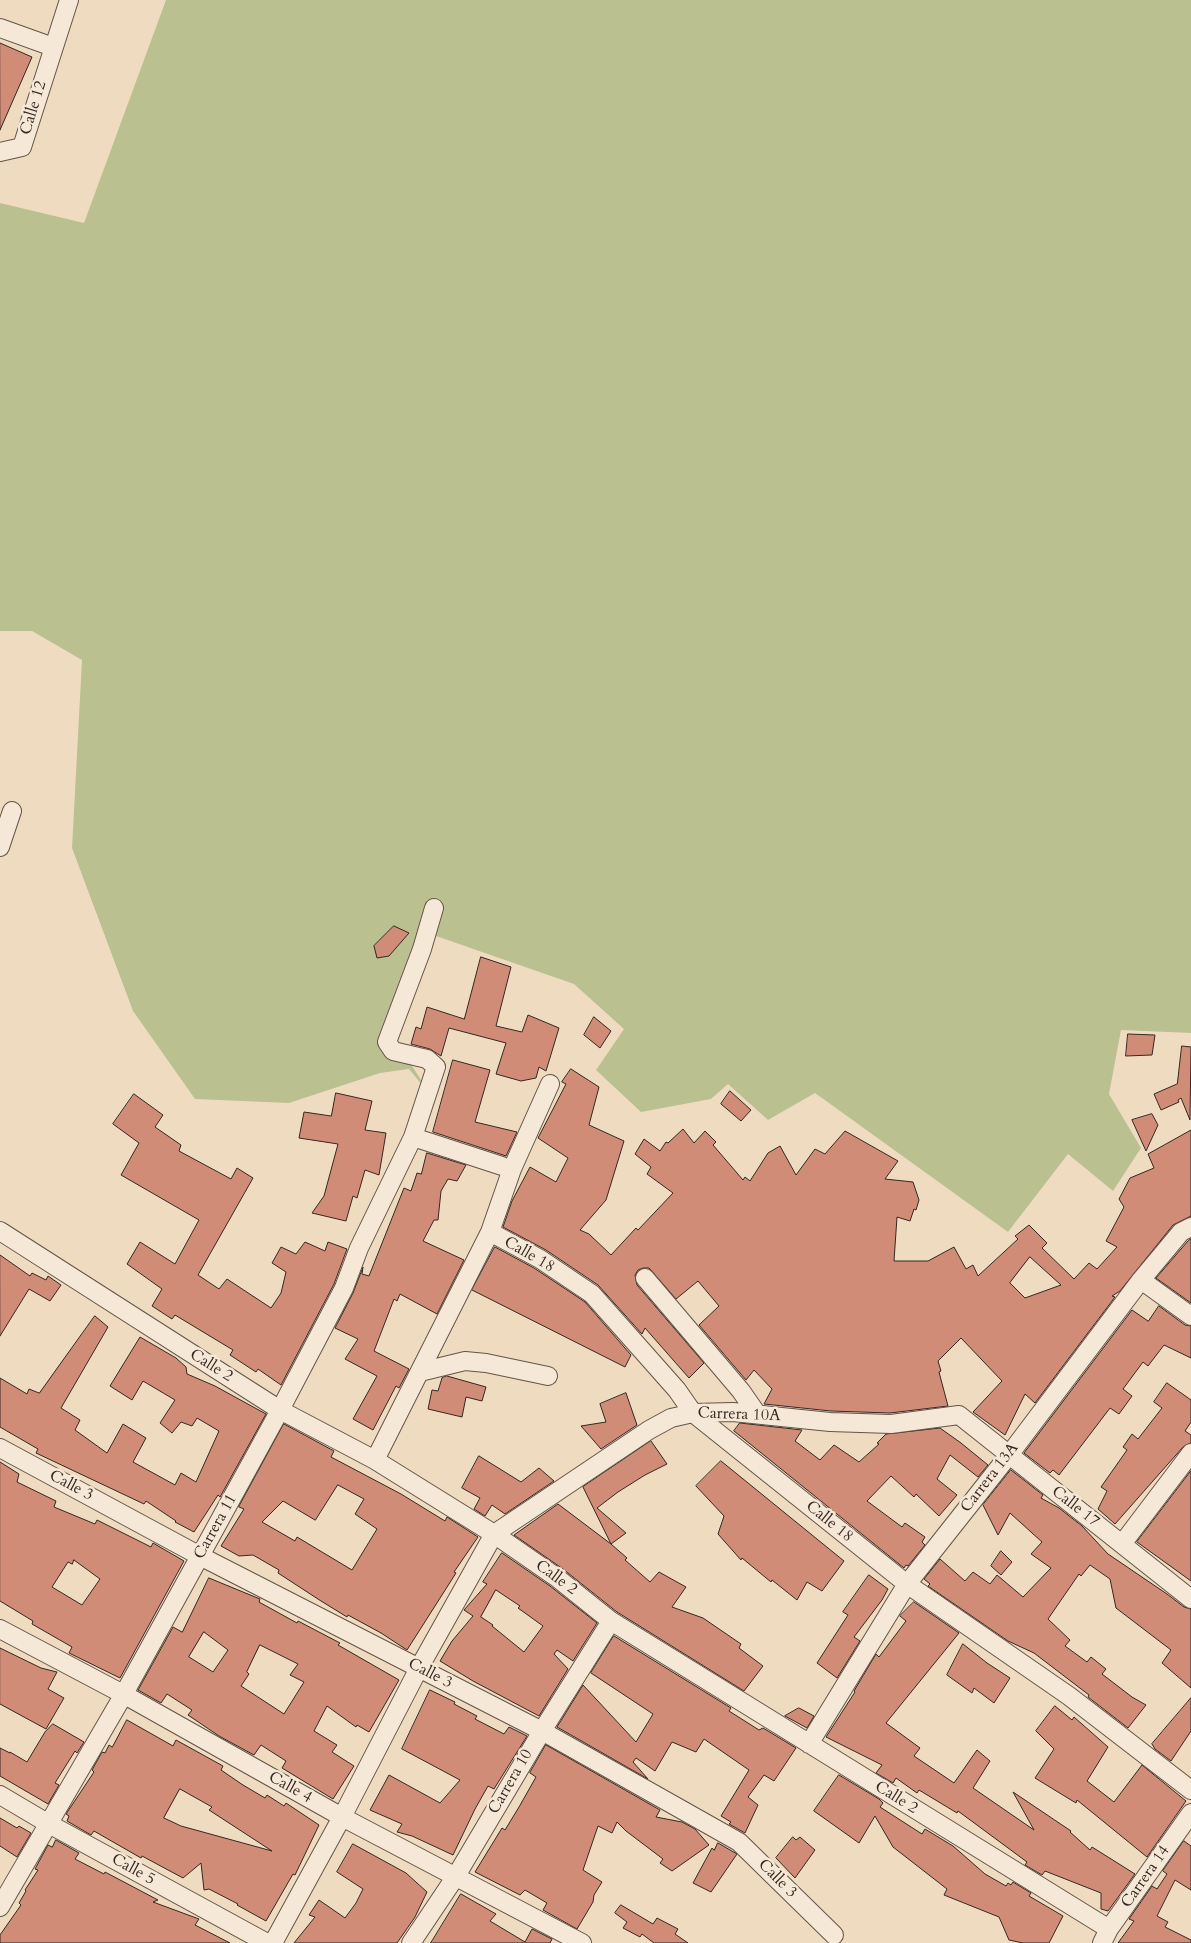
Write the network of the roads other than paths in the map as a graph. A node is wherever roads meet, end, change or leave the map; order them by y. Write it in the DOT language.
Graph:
graph roads {
  1 [pos="69,0"];
  2 [pos="0,28"];
  3 [pos="53,47"];
  4 [pos="0,152"];
  5 [pos="12,810"];
  6 [pos="0,847"];
  7 [pos="434,908"];
  8 [pos="550,1084"];
  9 [pos="413,1137"];
  10 [pos="502,1166"];
  11 [pos="1191,1227"];
  12 [pos="0,1231"];
  13 [pos="490,1232"];
  14 [pos="645,1278"];
  15 [pos="1141,1280"];
  16 [pos="1191,1316"];
  17 [pos="420,1372"];
  18 [pos="548,1376"];
  19 [pos="280,1410"];
  20 [pos="693,1413"];
  21 [pos="757,1414"];
  22 [pos="959,1415"];
  23 [pos="0,1448"];
  24 [pos="1191,1453"];
  25 [pos="1008,1455"];
  26 [pos="376,1460"];
  27 [pos="494,1534"];
  28 [pos="1122,1544"];
  29 [pos="200,1556"];
  30 [pos="907,1584"];
  31 [pos="1191,1599"];
  32 [pos="611,1621"];
  33 [pos="0,1629"];
  34 [pos="419,1668"];
  35 [pos="123,1694"];
  36 [pos="542,1731"];
  37 [pos="809,1744"];
  38 [pos="1191,1790"];
  39 [pos="0,1795"];
  40 [pos="1191,1813"];
  41 [pos="342,1817"];
  42 [pos="49,1824"];
  43 [pos="456,1876"];
  44 [pos="0,1907"];
  45 [pos="834,1935"];
  46 [pos="1105,1936"];
  47 [pos="267,1943"];
  48 [pos="273,1943"];
  49 [pos="411,1943"];
  50 [pos="582,1943"];
  1 -- 3 [label="street, Calle 12"];
  2 -- 3 [label="street"];
  3 -- 4 [label="street, Calle 12"];
  5 -- 6 [label="street"];
  7 -- 9 [label="street, Carrera 11"];
  8 -- 13 [label="street"];
  9 -- 10 [label="street"];
  9 -- 19 [label="street, Carrera 11"];
  11 -- 15 [label="street, Carrera 13A"];
  12 -- 19 [label="street, Calle 2"];
  13 -- 17 [label="street"];
  13 -- 20 [label="street, Calle 18"];
  14 -- 21 [label="street"];
  15 -- 16 [label="street"];
  15 -- 25 [label="street, Carrera 13A"];
  17 -- 18 [label="street"];
  17 -- 26 [label="street"];
  19 -- 26 [label="street, Calle 2"];
  19 -- 29 [label="street, Carrera 11"];
  20 -- 21 [label="street, Carrera 10A"];
  20 -- 27 [label="street, Carrera 10A"];
  20 -- 30 [label="street, Calle 18"];
  21 -- 22 [label="street, Carrera 10A"];
  22 -- 25 [label="street, Calle 17"];
  23 -- 29 [label="street, Calle 3"];
  24 -- 28 [label="street"];
  25 -- 28 [label="street, Calle 17"];
  25 -- 30 [label="street, Carrera 13A"];
  26 -- 27 [label="street, Calle 2"];
  27 -- 32 [label="street, Calle 2"];
  27 -- 34 [label="street"];
  28 -- 31 [label="street, Calle 17"];
  29 -- 34 [label="street, Calle 3"];
  29 -- 35 [label="street, Carrera 11"];
  30 -- 37 [label="street, Carrera 13A"];
  30 -- 38 [label="street, Calle 18"];
  32 -- 36 [label="street, Carrera 10"];
  32 -- 37 [label="street, Calle 2"];
  33 -- 35 [label="street, Calle 4"];
  34 -- 36 [label="street, Calle 3"];
  34 -- 41 [label="street"];
  35 -- 41 [label="street, Calle 4"];
  35 -- 42 [label="street, Carrera 11"];
  36 -- 43 [label="street, Carrera 10"];
  36 -- 45 [label="street, Calle 3"];
  37 -- 46 [label="street, Calle 2"];
  39 -- 42 [label="street, Calle 5"];
  40 -- 46 [label="street, Carrera 14"];
  41 -- 43 [label="street, Calle 4"];
  41 -- 48 [label="street"];
  42 -- 44 [label="street, Carrera 11"];
  42 -- 47 [label="street, Calle 5"];
  43 -- 49 [label="street, Carrera 10"];
  43 -- 50 [label="street, Calle 4"];
}
